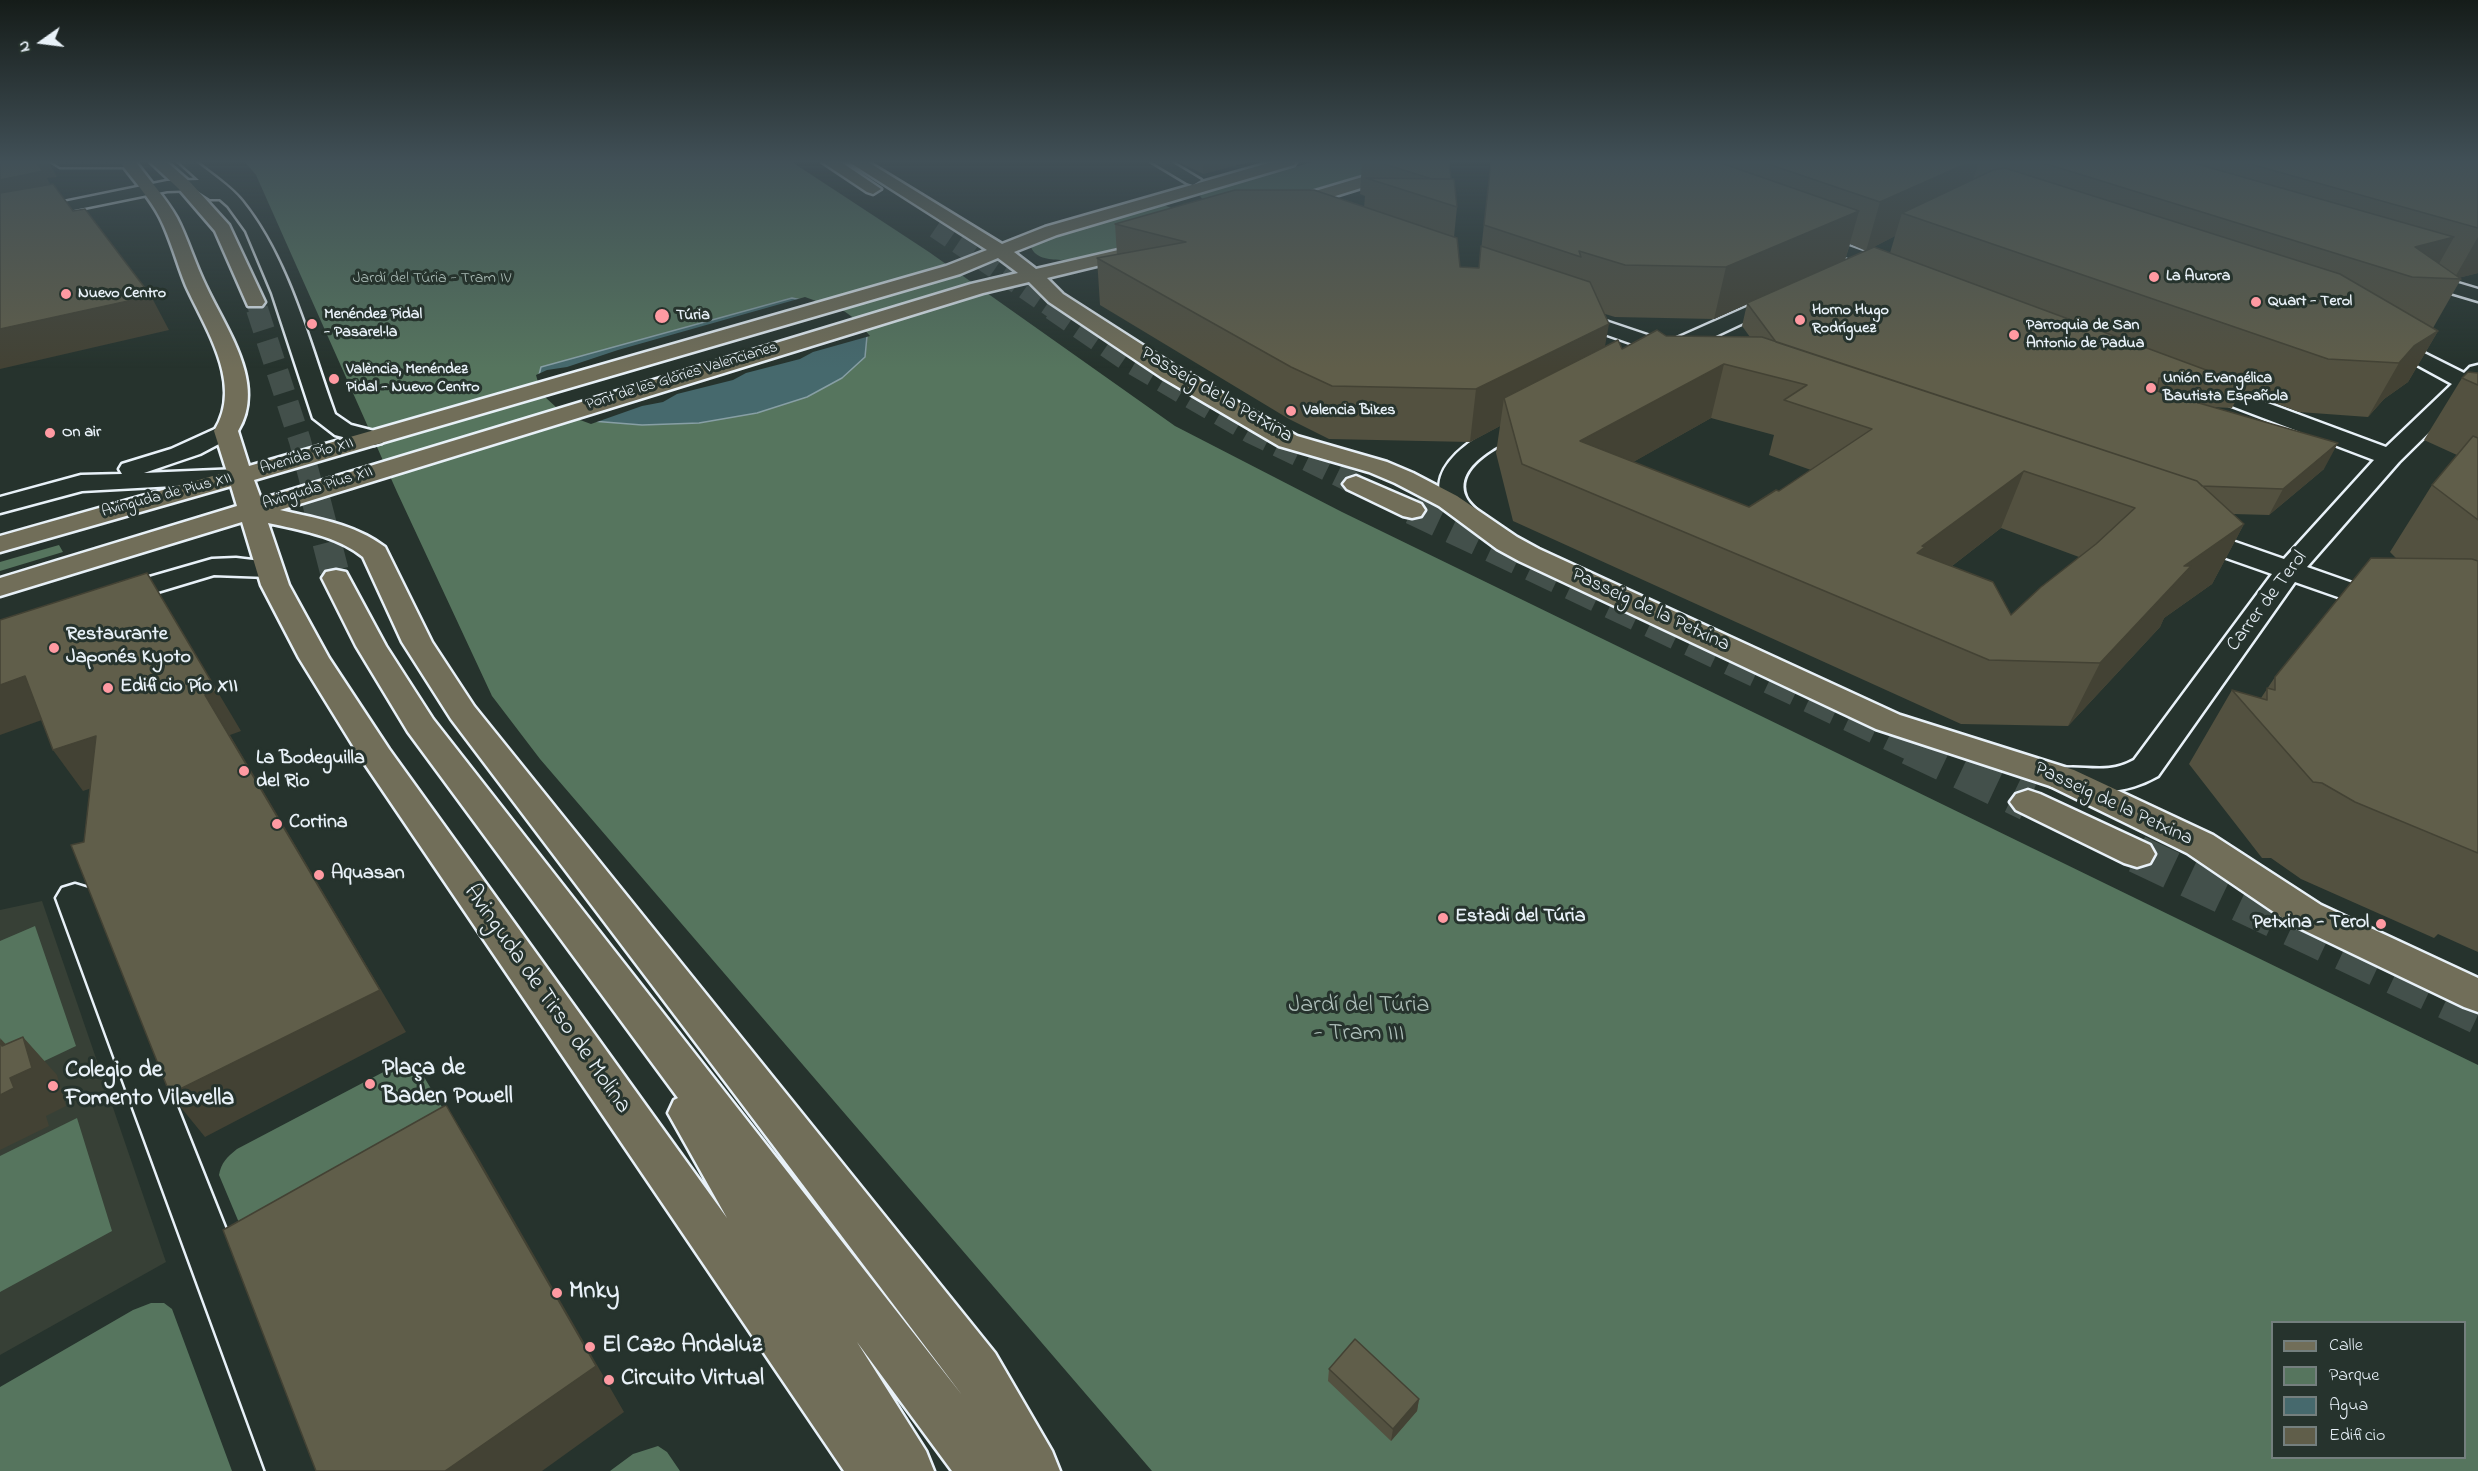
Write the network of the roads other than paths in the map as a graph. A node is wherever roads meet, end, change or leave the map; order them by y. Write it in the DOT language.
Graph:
graph roads {
  1 [pos="174,231"];
  2 [pos="224,231"];
  3 [pos="253,231"];
  4 [pos="968,231"];
  5 [pos="1052,231"];
  6 [pos="1792,231"];
  7 [pos="1156,245"];
  8 [pos="1889,249"];
  9 [pos="999,250"];
  10 [pos="1868,259"];
  11 [pos="1847,269"];
  12 [pos="2402,272"];
  13 [pos="1033,276"];
  14 [pos="1912,276"];
  15 [pos="1805,288"];
  16 [pos="2478,295"];
  17 [pos="255,302"];
  18 [pos="1546,307"];
  19 [pos="2364,332"];
  20 [pos="1668,349"];
  21 [pos="1701,361"];
  22 [pos="1636,366"];
  23 [pos="2177,377"];
  24 [pos="2474,382"];
  25 [pos="1552,410"];
  26 [pos="226,431"];
  27 [pos="374,438"];
  28 [pos="2390,458"];
  29 [pos="386,467"];
  30 [pos="81,483"];
  31 [pos="1356,484"];
  32 [pos="244,494"];
  33 [pos="0,505"];
  34 [pos="1412,510"];
  35 [pos="1468,515"];
  36 [pos="2167,528"];
  37 [pos="0,544"];
  38 [pos="268,569"];
  39 [pos="2289,571"];
  40 [pos="336,578"];
  41 [pos="0,587"];
  42 [pos="90,603"];
  43 [pos="2408,612"];
  44 [pos="2062,778"];
  45 [pos="2028,802"];
  46 [pos="2137,854"];
  47 [pos="75,898"];
  48 [pos="603,967"];
  49 [pos="2478,996"];
  50 [pos="294,1471"];
  51 [pos="877,1471"];
  52 [pos="906,1471"];
  53 [pos="986,1471"];
  54 [pos="1032,1471"];
  1 -- 26 [label="main road"];
  2 -- 17 [label="main road"];
  3 -- 27 [label="street"];
  4 -- 9 [label="main road, Passeig de la Petxina"];
  5 -- 9 [label="main road, Pont de les Glòries Valencianes"];
  6 -- 10 [label="street"];
  7 -- 13 [label="main road, Pont de les Glòries Valencianes"];
  8 -- 10 [label="street"];
  9 -- 13 [label="main road, Passeig de la Petxina"];
  9 -- 27 [label="main road, Pont de les Glòries Valencianes"];
  10 -- 11 [label="street"];
  10 -- 14 [label="street"];
  12 -- 16 [label="street"];
  13 -- 29 [label="main road, Pont de les Glòries Valencianes"];
  13 -- 35 [label="main road, Passeig de la Petxina"];
  15 -- 20 [label="street"];
  18 -- 20 [label="street"];
  19 -- 24 [label="street"];
  20 -- 21 [label="street"];
  20 -- 22 [label="street"];
  23 -- 28 [label="street"];
  24 -- 28 [label="street, Carrer de Terol"];
  25 -- 35 [label="street"];
  26 -- 30 [label="street"];
  26 -- 32 [label="main road, Avinguda de Tirso de Molina"];
  27 -- 32 [label="main road, Avenida Pío XII"];
  28 -- 39 [label="street, Carrer de Terol"];
  29 -- 32 [label="main road, Avinguda Pius XII"];
  30 -- 32 [label="street, Avinguda de Pius XII"];
  30 -- 33 [label="street, Avinguda de Pius XII"];
  31 -- 34 [label="main road"];
  32 -- 37 [label="main road, Avinguda de Pius XII"];
  32 -- 38 [label="main road, Avinguda de Tirso de Molina"];
  32 -- 41 [label="main road, Avinguda de Pius XII"];
  32 -- 54 [label="main road"];
  35 -- 44 [label="main road, Passeig de la Petxina"];
  36 -- 39 [label="street"];
  38 -- 42 [label="street"];
  38 -- 51 [label="main road, Avinguda de Tirso de Molina"];
  39 -- 43 [label="street"];
  39 -- 44 [label="street, Carrer de Terol"];
  40 -- 48 [label="main road"];
  44 -- 49 [label="main road, Passeig de la Petxina"];
  45 -- 46 [label="main road, Passeig de la Petxina"];
  47 -- 50 [label="street"];
  48 -- 52 [label="main road"];
  48 -- 53 [label="main road"];
}
